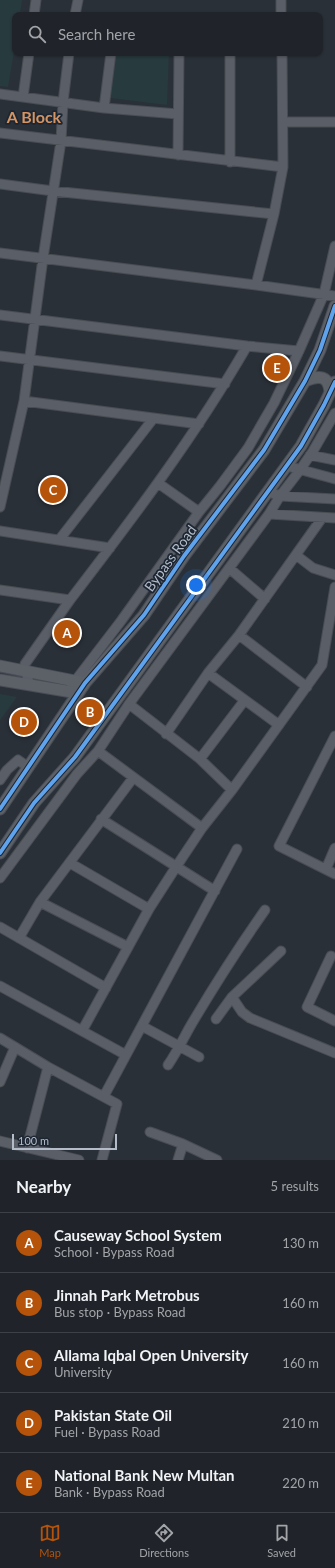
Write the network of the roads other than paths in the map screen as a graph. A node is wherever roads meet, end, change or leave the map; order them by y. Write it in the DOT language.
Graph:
graph roads {
  1 [pos="36,0"];
  2 [pos="78,0"];
  3 [pos="281,0"];
  4 [pos="34,12"];
  5 [pos="76,12"];
  6 [pos="281,12"];
  7 [pos="29,56"];
  8 [pos="70,56"];
  9 [pos="111,56"];
  10 [pos="179,56"];
  11 [pos="230,56"];
  12 [pos="282,56"];
  13 [pos="0,94"];
  14 [pos="23,97"];
  15 [pos="63,102"];
  16 [pos="104,108"];
  17 [pos="178,114"];
  18 [pos="283,122"];
  19 [pos="335,122"];
  20 [pos="0,133"];
  21 [pos="61,141"];
  22 [pos="178,155"];
  23 [pos="230,162"];
  24 [pos="283,167"];
  25 [pos="0,184"];
  26 [pos="53,191"];
  27 [pos="274,214"];
  28 [pos="335,246"];
  29 [pos="0,253"];
  30 [pos="43,258"];
  31 [pos="256,285"];
  32 [pos="324,294"];
  33 [pos="335,296"];
  34 [pos="335,306"];
  35 [pos="0,315"];
  36 [pos="35,320"];
  37 [pos="247,346"];
  38 [pos="299,351"];
  39 [pos="0,356"];
  40 [pos="316,358"];
  41 [pos="30,359"];
  42 [pos="335,374"];
  43 [pos="306,381"];
  44 [pos="335,382"];
  45 [pos="225,384"];
  46 [pos="330,393"];
  47 [pos="24,401"];
  48 [pos="334,417"];
  49 [pos="153,418"];
  50 [pos="199,424"];
  51 [pos="310,455"];
  52 [pos="335,460"];
  53 [pos="287,466"];
  54 [pos="300,470"];
  55 [pos="335,479"];
  56 [pos="158,483"];
  57 [pos="2,484"];
  58 [pos="269,492"];
  59 [pos="280,496"];
  60 [pos="335,499"];
  61 [pos="0,508"];
  62 [pos="199,512"];
  63 [pos="269,514"];
  64 [pos="322,518"];
  65 [pos="335,518"];
  66 [pos="0,531"];
  67 [pos="59,540"];
  68 [pos="110,548"];
  69 [pos="296,555"];
  70 [pos="229,568"];
  71 [pos="335,575"];
  72 [pos="335,587"];
  73 [pos="0,590"];
  74 [pos="265,599"];
  75 [pos="70,600"];
  76 [pos="239,635"];
  77 [pos="0,666"];
  78 [pos="25,670"];
  79 [pos="208,673"];
  80 [pos="0,680"];
  81 [pos="81,681"];
  82 [pos="30,685"];
  83 [pos="307,687"];
  84 [pos="73,692"];
  85 [pos="244,701"];
  86 [pos="115,702"];
  87 [pos="128,707"];
  88 [pos="279,725"];
  89 [pos="166,734"];
  90 [pos="335,736"];
  91 [pos="98,751"];
  92 [pos="200,759"];
  93 [pos="28,767"];
  94 [pos="133,778"];
  95 [pos="0,780"];
  96 [pos="232,790"];
  97 [pos="0,809"];
  98 [pos="101,819"];
  99 [pos="202,828"];
  100 [pos="335,848"];
  101 [pos="237,849"];
  102 [pos="0,853"];
  103 [pos="70,863"];
  104 [pos="176,867"];
  105 [pos="326,869"];
  106 [pos="335,874"];
  107 [pos="0,878"];
  108 [pos="215,891"];
  109 [pos="40,902"];
  110 [pos="149,909"];
  111 [pos="265,910"];
  112 [pos="0,927"];
  113 [pos="19,938"];
  114 [pos="128,947"];
  115 [pos="281,951"];
  116 [pos="331,956"];
  117 [pos="0,986"];
  118 [pos="106,988"];
  119 [pos="232,997"];
  120 [pos="216,1019"];
  121 [pos="335,1021"];
  122 [pos="142,1026"];
  123 [pos="82,1031"];
  124 [pos="0,1038"];
  125 [pos="14,1047"];
  126 [pos="180,1047"];
  127 [pos="335,1053"];
  128 [pos="126,1055"];
  129 [pos="199,1057"];
  130 [pos="168,1065"];
  131 [pos="48,1067"];
  132 [pos="0,1082"];
  133 [pos="104,1096"];
  134 [pos="150,1132"];
  135 [pos="0,1141"];
  136 [pos="183,1144"];
  137 [pos="27,1148"];
  138 [pos="79,1160"];
  139 [pos="102,1160"];
  140 [pos="178,1160"];
  141 [pos="217,1160"];
  1 -- 4 [label="street"];
  2 -- 5 [label="street"];
  3 -- 6 [label="street"];
  7 -- 14 [label="street"];
  8 -- 15 [label="street"];
  9 -- 16 [label="street"];
  10 -- 17 [label="street"];
  11 -- 23 [label="street"];
  12 -- 18 [label="street"];
  13 -- 14 [label="street"];
  14 -- 15 [label="street"];
  15 -- 16 [label="street"];
  15 -- 21 [label="street"];
  16 -- 17 [label="street"];
  17 -- 22 [label="street"];
  18 -- 19 [label="street"];
  18 -- 24 [label="street"];
  20 -- 21 [label="street"];
  21 -- 22 [label="street"];
  21 -- 26 [label="street"];
  22 -- 23 [label="street"];
  23 -- 24 [label="street"];
  24 -- 27 [label="street"];
  25 -- 26 [label="street"];
  26 -- 27 [label="street"];
  26 -- 30 [label="street"];
  27 -- 31 [label="street"];
  28 -- 32 [label="street"];
  29 -- 30 [label="street"];
  30 -- 31 [label="street"];
  30 -- 36 [label="street"];
  31 -- 32 [label="street"];
  32 -- 33 [label="street"];
  32 -- 38 [label="street"];
  34 -- 40 [label="main road, Bypass Road"];
  35 -- 36 [label="street"];
  36 -- 37 [label="street"];
  36 -- 41 [label="street"];
  37 -- 38 [label="street"];
  37 -- 45 [label="street"];
  38 -- 62 [label="street"];
  39 -- 41 [label="street"];
  40 -- 42 [label="main road"];
  40 -- 43 [label="main road, Bypass Road"];
  41 -- 45 [label="street"];
  41 -- 47 [label="street"];
  43 -- 46 [label="main road"];
  43 -- 81 [label="main road, Bypass Road"];
  44 -- 46 [label="main road"];
  45 -- 50 [label="street"];
  46 -- 53 [label="main road"];
  47 -- 49 [label="street"];
  47 -- 57 [label="street"];
  48 -- 51 [label="street"];
  49 -- 50 [label="street"];
  49 -- 67 [label="street"];
  50 -- 56 [label="street"];
  51 -- 52 [label="street"];
  51 -- 54 [label="street"];
  53 -- 54 [label="street"];
  53 -- 58 [label="main road"];
  54 -- 55 [label="street"];
  54 -- 59 [label="street"];
  56 -- 62 [label="street"];
  56 -- 68 [label="street"];
  57 -- 61 [label="street"];
  58 -- 59 [label="street"];
  58 -- 86 [label="main road"];
  59 -- 60 [label="street"];
  59 -- 63 [label="street"];
  62 -- 81 [label="street"];
  63 -- 64 [label="street"];
  63 -- 70 [label="street"];
  64 -- 65 [label="street"];
  64 -- 69 [label="street"];
  66 -- 67 [label="street"];
  67 -- 68 [label="street"];
  68 -- 75 [label="street"];
  69 -- 71 [label="street"];
  69 -- 74 [label="street"];
  70 -- 74 [label="street"];
  70 -- 87 [label="street"];
  72 -- 83 [label="street"];
  73 -- 75 [label="street"];
  74 -- 76 [label="street"];
  75 -- 78 [label="street"];
  76 -- 79 [label="street"];
  76 -- 83 [label="street"];
  77 -- 78 [label="main road"];
  78 -- 81 [label="main road"];
  78 -- 82 [label="street"];
  79 -- 85 [label="street"];
  79 -- 89 [label="street"];
  80 -- 82 [label="main road"];
  81 -- 84 [label="main road, Bypass Road"];
  82 -- 84 [label="main road"];
  83 -- 88 [label="street"];
  84 -- 93 [label="main road, Bypass Road"];
  85 -- 88 [label="street"];
  85 -- 92 [label="street"];
  86 -- 87 [label="street"];
  86 -- 102 [label="main road"];
  87 -- 89 [label="street"];
  87 -- 91 [label="street"];
  88 -- 96 [label="street"];
  89 -- 92 [label="street"];
  90 -- 105 [label="street"];
  91 -- 94 [label="street"];
  91 -- 107 [label="street"];
  92 -- 96 [label="street"];
  93 -- 95 [label="street"];
  93 -- 97 [label="main road, Bypass Road"];
  94 -- 98 [label="street"];
  94 -- 99 [label="street"];
  96 -- 99 [label="street"];
  98 -- 103 [label="street"];
  98 -- 104 [label="street"];
  99 -- 104 [label="street"];
  100 -- 105 [label="street"];
  101 -- 108 [label="street"];
  103 -- 109 [label="street"];
  103 -- 110 [label="street"];
  104 -- 108 [label="street"];
  104 -- 110 [label="street"];
  105 -- 106 [label="street"];
  108 -- 122 [label="street"];
  109 -- 113 [label="street"];
  109 -- 114 [label="street"];
  110 -- 114 [label="street"];
  111 -- 126 [label="street"];
  112 -- 113 [label="street"];
  113 -- 118 [label="street"];
  114 -- 118 [label="street"];
  115 -- 119 [label="street"];
  116 -- 121 [label="street"];
  117 -- 123 [label="street"];
  118 -- 123 [label="street"];
  119 -- 120 [label="street"];
  119 -- 127 [label="street"];
  122 -- 126 [label="street"];
  122 -- 128 [label="street"];
  123 -- 128 [label="street"];
  124 -- 125 [label="street"];
  125 -- 131 [label="street"];
  125 -- 132 [label="street"];
  126 -- 129 [label="street"];
  126 -- 130 [label="street"];
  128 -- 133 [label="street"];
  131 -- 133 [label="street"];
  131 -- 137 [label="street"];
  133 -- 139 [label="street"];
  134 -- 136 [label="street"];
  135 -- 137 [label="street"];
  136 -- 140 [label="street"];
  136 -- 141 [label="street"];
  137 -- 138 [label="street"];
}
